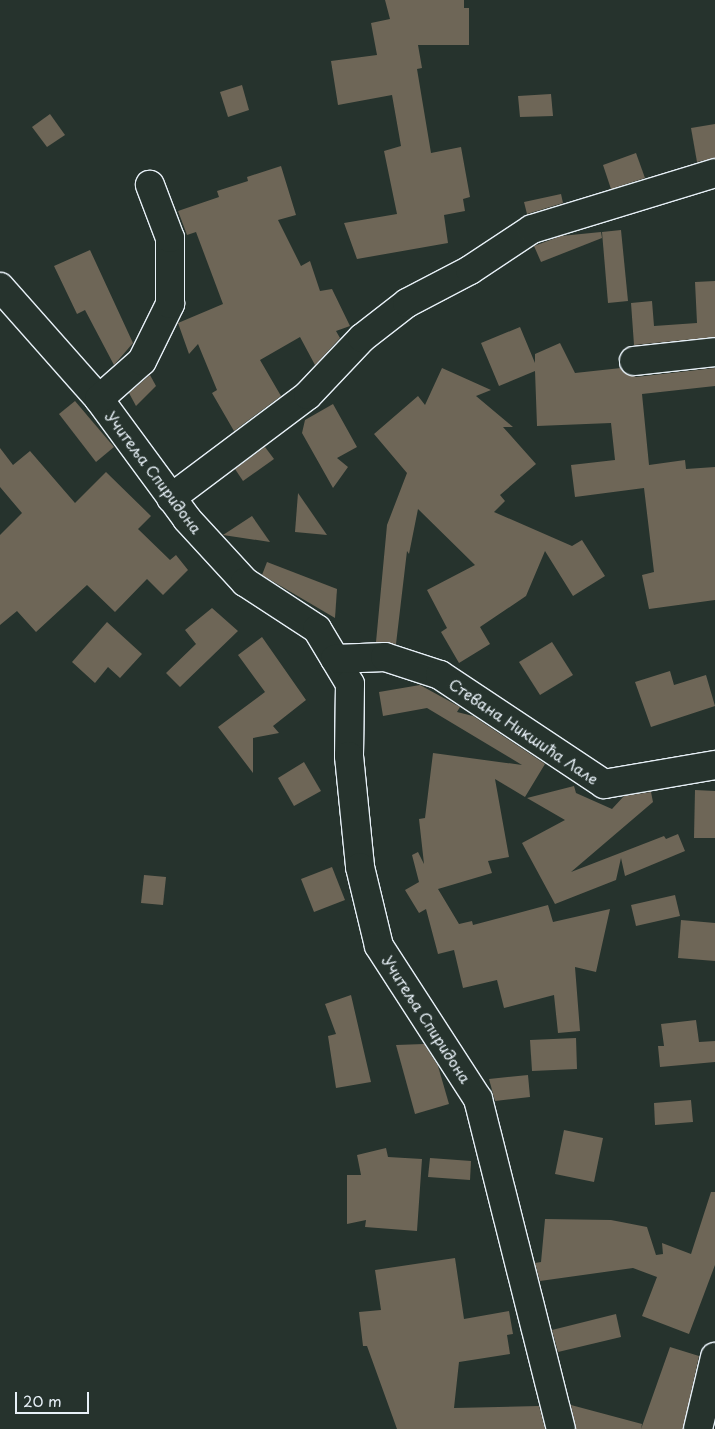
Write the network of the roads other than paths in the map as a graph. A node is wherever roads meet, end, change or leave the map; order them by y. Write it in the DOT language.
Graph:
graph roads {
  1 [pos="715,173"];
  2 [pos="150,185"];
  3 [pos="0,287"];
  4 [pos="715,352"];
  5 [pos="634,361"];
  6 [pos="99,399"];
  7 [pos="171,498"];
  8 [pos="334,659"];
  9 [pos="715,765"];
  10 [pos="715,1357"];
  11 [pos="561,1429"];
  12 [pos="698,1429"];
  1 -- 7 [label="street"];
  2 -- 6 [label="street"];
  3 -- 6 [label="street, Учитеља Спиридона"];
  4 -- 5 [label="street"];
  6 -- 7 [label="street, Учитеља Спиридона"];
  7 -- 8 [label="street, Учитеља Спиридона"];
  8 -- 9 [label="street, Стевана Никшића Лале"];
  8 -- 11 [label="street, Учитеља Спиридона"];
  10 -- 12 [label="street"];
}
